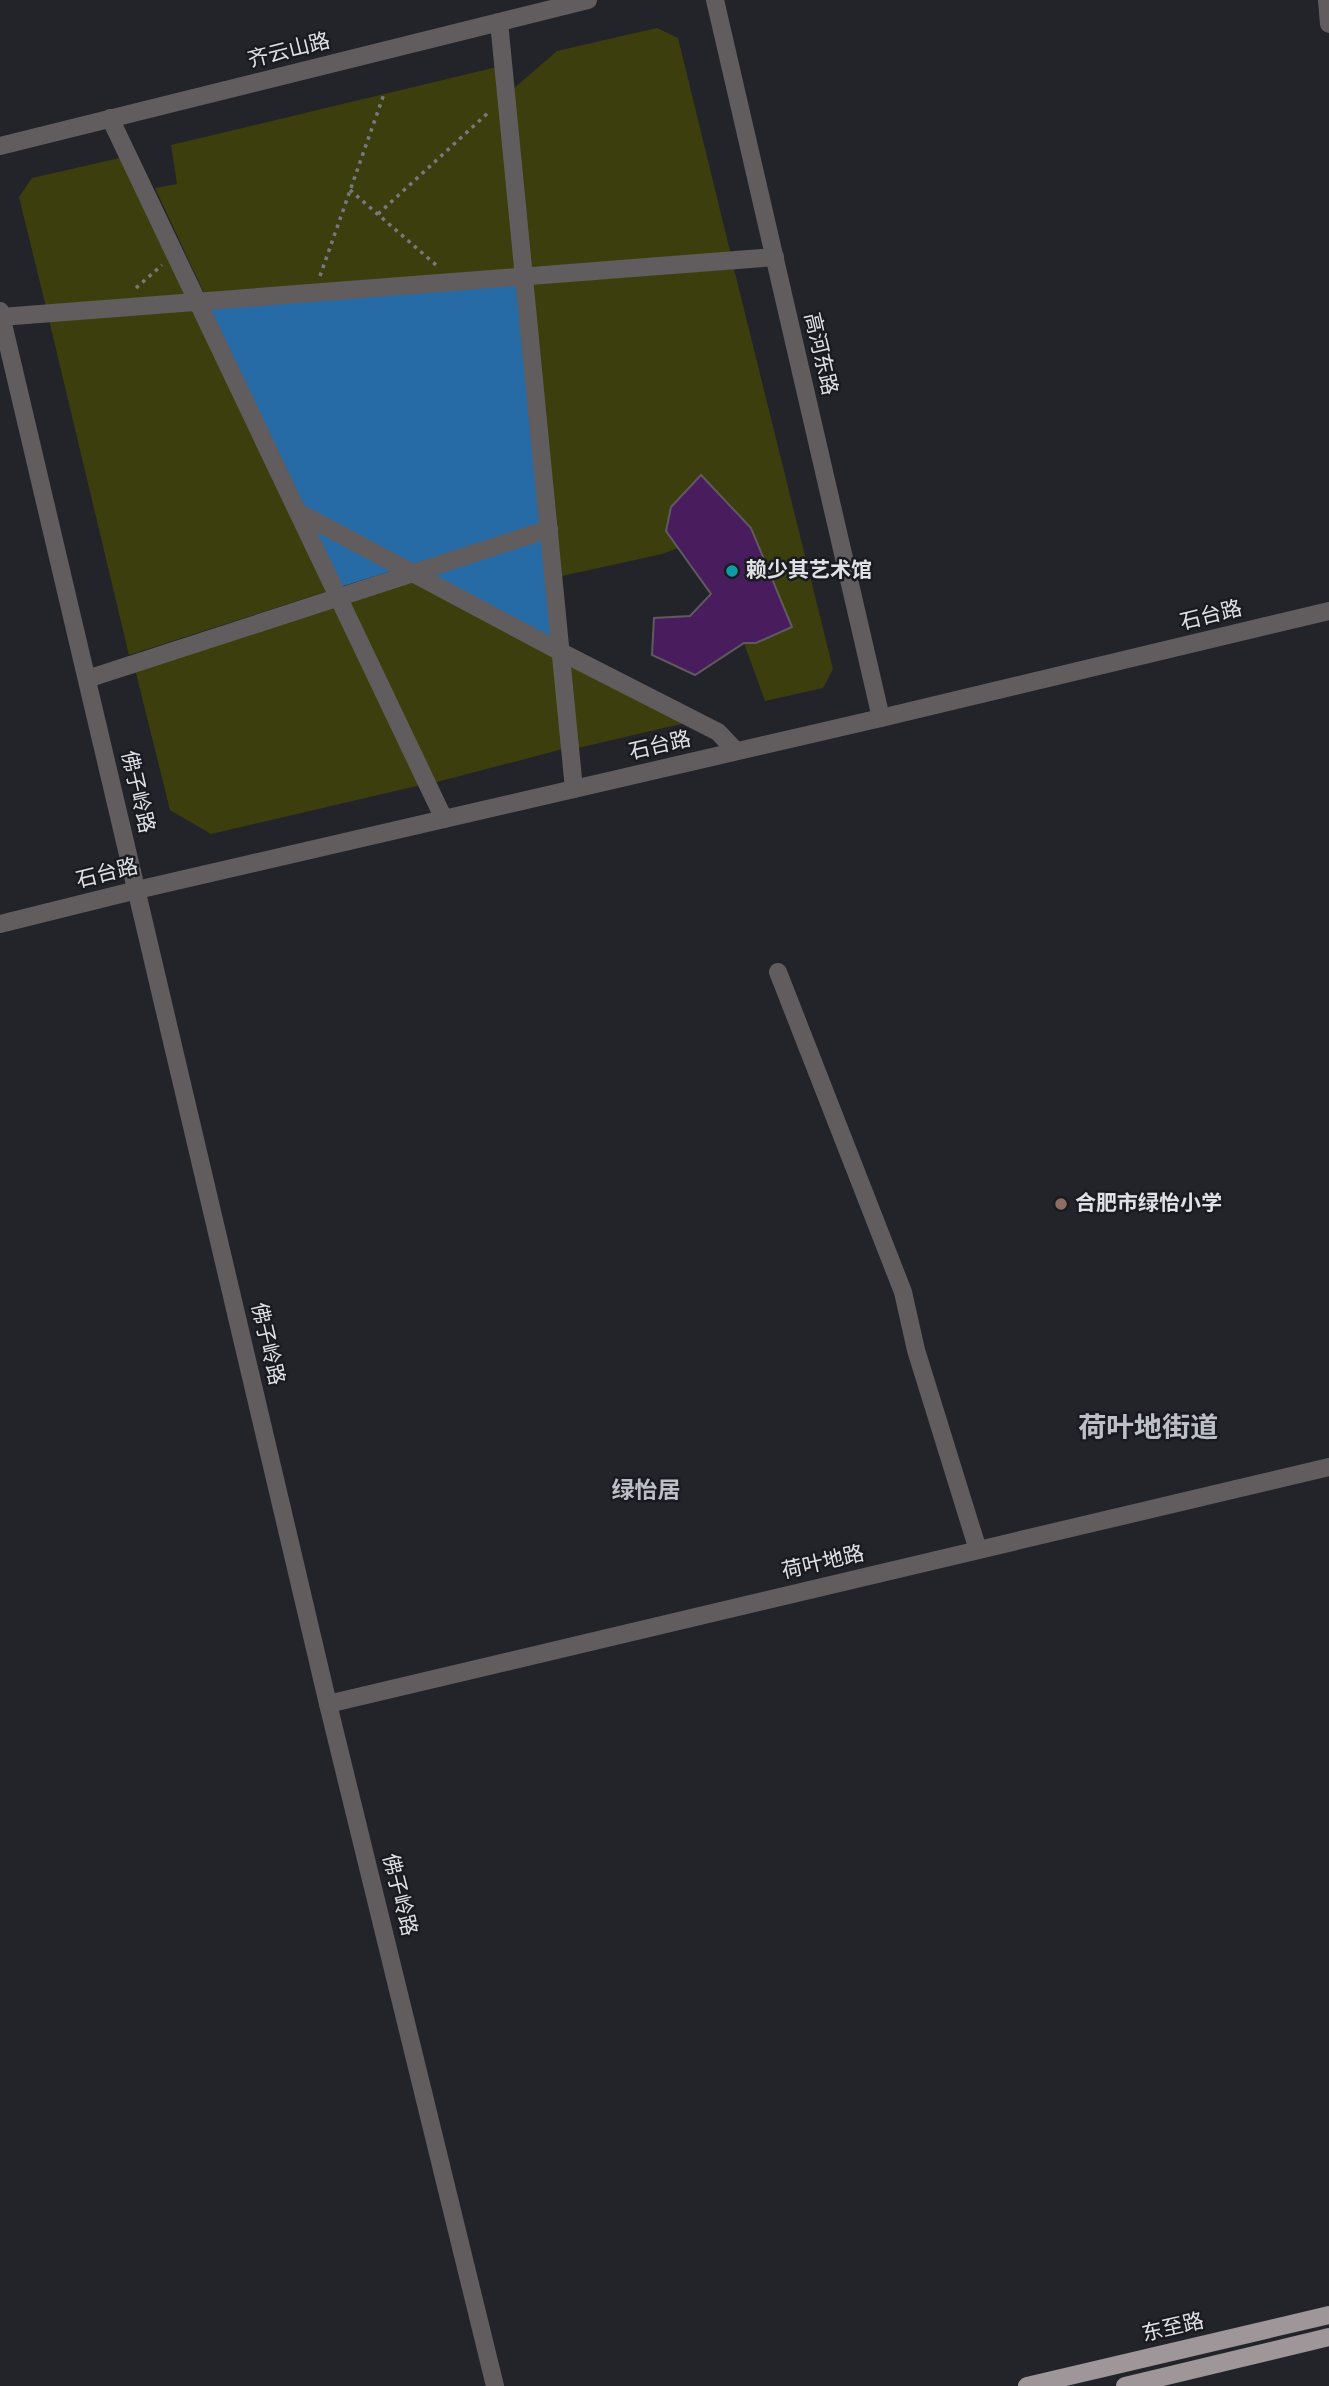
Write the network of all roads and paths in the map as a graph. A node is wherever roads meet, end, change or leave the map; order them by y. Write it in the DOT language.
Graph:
graph roads {
  1 [pos="588,0"];
  2 [pos="715,0"];
  3 [pos="1327,0"];
  4 [pos="499,22"];
  5 [pos="1329,24"];
  6 [pos="384,94"];
  7 [pos="506,98"];
  8 [pos="110,118"];
  9 [pos="0,146"];
  10 [pos="350,190"];
  11 [pos="378,214"];
  12 [pos="171,257"];
  13 [pos="775,257"];
  14 [pos="437,266"];
  15 [pos="524,277"];
  16 [pos="317,285"];
  17 [pos="131,292"];
  18 [pos="198,302"];
  19 [pos="1,314"];
  20 [pos="298,512"];
  21 [pos="549,529"];
  22 [pos="414,572"];
  23 [pos="338,596"];
  24 [pos="1329,611"];
  25 [pos="561,652"];
  26 [pos="87,679"];
  27 [pos="881,718"];
  28 [pos="736,751"];
  29 [pos="574,789"];
  30 [pos="444,819"];
  31 [pos="137,890"];
  32 [pos="0,924"];
  33 [pos="778,972"];
  34 [pos="1329,1467"];
  35 [pos="978,1550"];
  36 [pos="328,1704"];
  37 [pos="1329,2315"];
  38 [pos="1329,2337"];
  39 [pos="495,2386"];
  40 [pos="1027,2386"];
  41 [pos="1125,2386"];
  1 -- 4 [label="street, 齐云山路"];
  2 -- 13 [label="street, 高河东路"];
  3 -- 5 [label="street"];
  4 -- 7 [label="street"];
  4 -- 8 [label="street, 齐云山路"];
  6 -- 10 [label="path"];
  7 -- 11 [label="path"];
  7 -- 15 [label="street"];
  8 -- 9 [label="street, 齐云山路"];
  8 -- 18 [label="street"];
  10 -- 11 [label="path"];
  10 -- 16 [label="path"];
  11 -- 14 [label="path"];
  12 -- 17 [label="path"];
  13 -- 15 [label="street"];
  13 -- 27 [label="street, 高河东路"];
  15 -- 18 [label="street"];
  15 -- 21 [label="street"];
  18 -- 19 [label="street"];
  18 -- 20 [label="street"];
  19 -- 26 [label="street, 佛子岭路"];
  20 -- 22 [label="street"];
  20 -- 23 [label="street"];
  21 -- 22 [label="street"];
  21 -- 25 [label="street"];
  22 -- 23 [label="street"];
  22 -- 25 [label="street"];
  23 -- 26 [label="street"];
  23 -- 30 [label="street"];
  24 -- 27 [label="street, 石台路"];
  25 -- 28 [label="street"];
  25 -- 29 [label="street"];
  26 -- 31 [label="street, 佛子岭路"];
  27 -- 28 [label="street, 石台路"];
  28 -- 29 [label="street, 石台路"];
  29 -- 30 [label="street, 石台路"];
  30 -- 31 [label="street, 石台路"];
  31 -- 32 [label="street, 石台路"];
  31 -- 36 [label="street, 佛子岭路"];
  33 -- 35 [label="street"];
  34 -- 35 [label="street, 荷叶地路"];
  35 -- 36 [label="street, 荷叶地路"];
  36 -- 39 [label="street, 佛子岭路"];
  37 -- 40 [label="main road, 东至路"];
  38 -- 41 [label="main road"];
}
